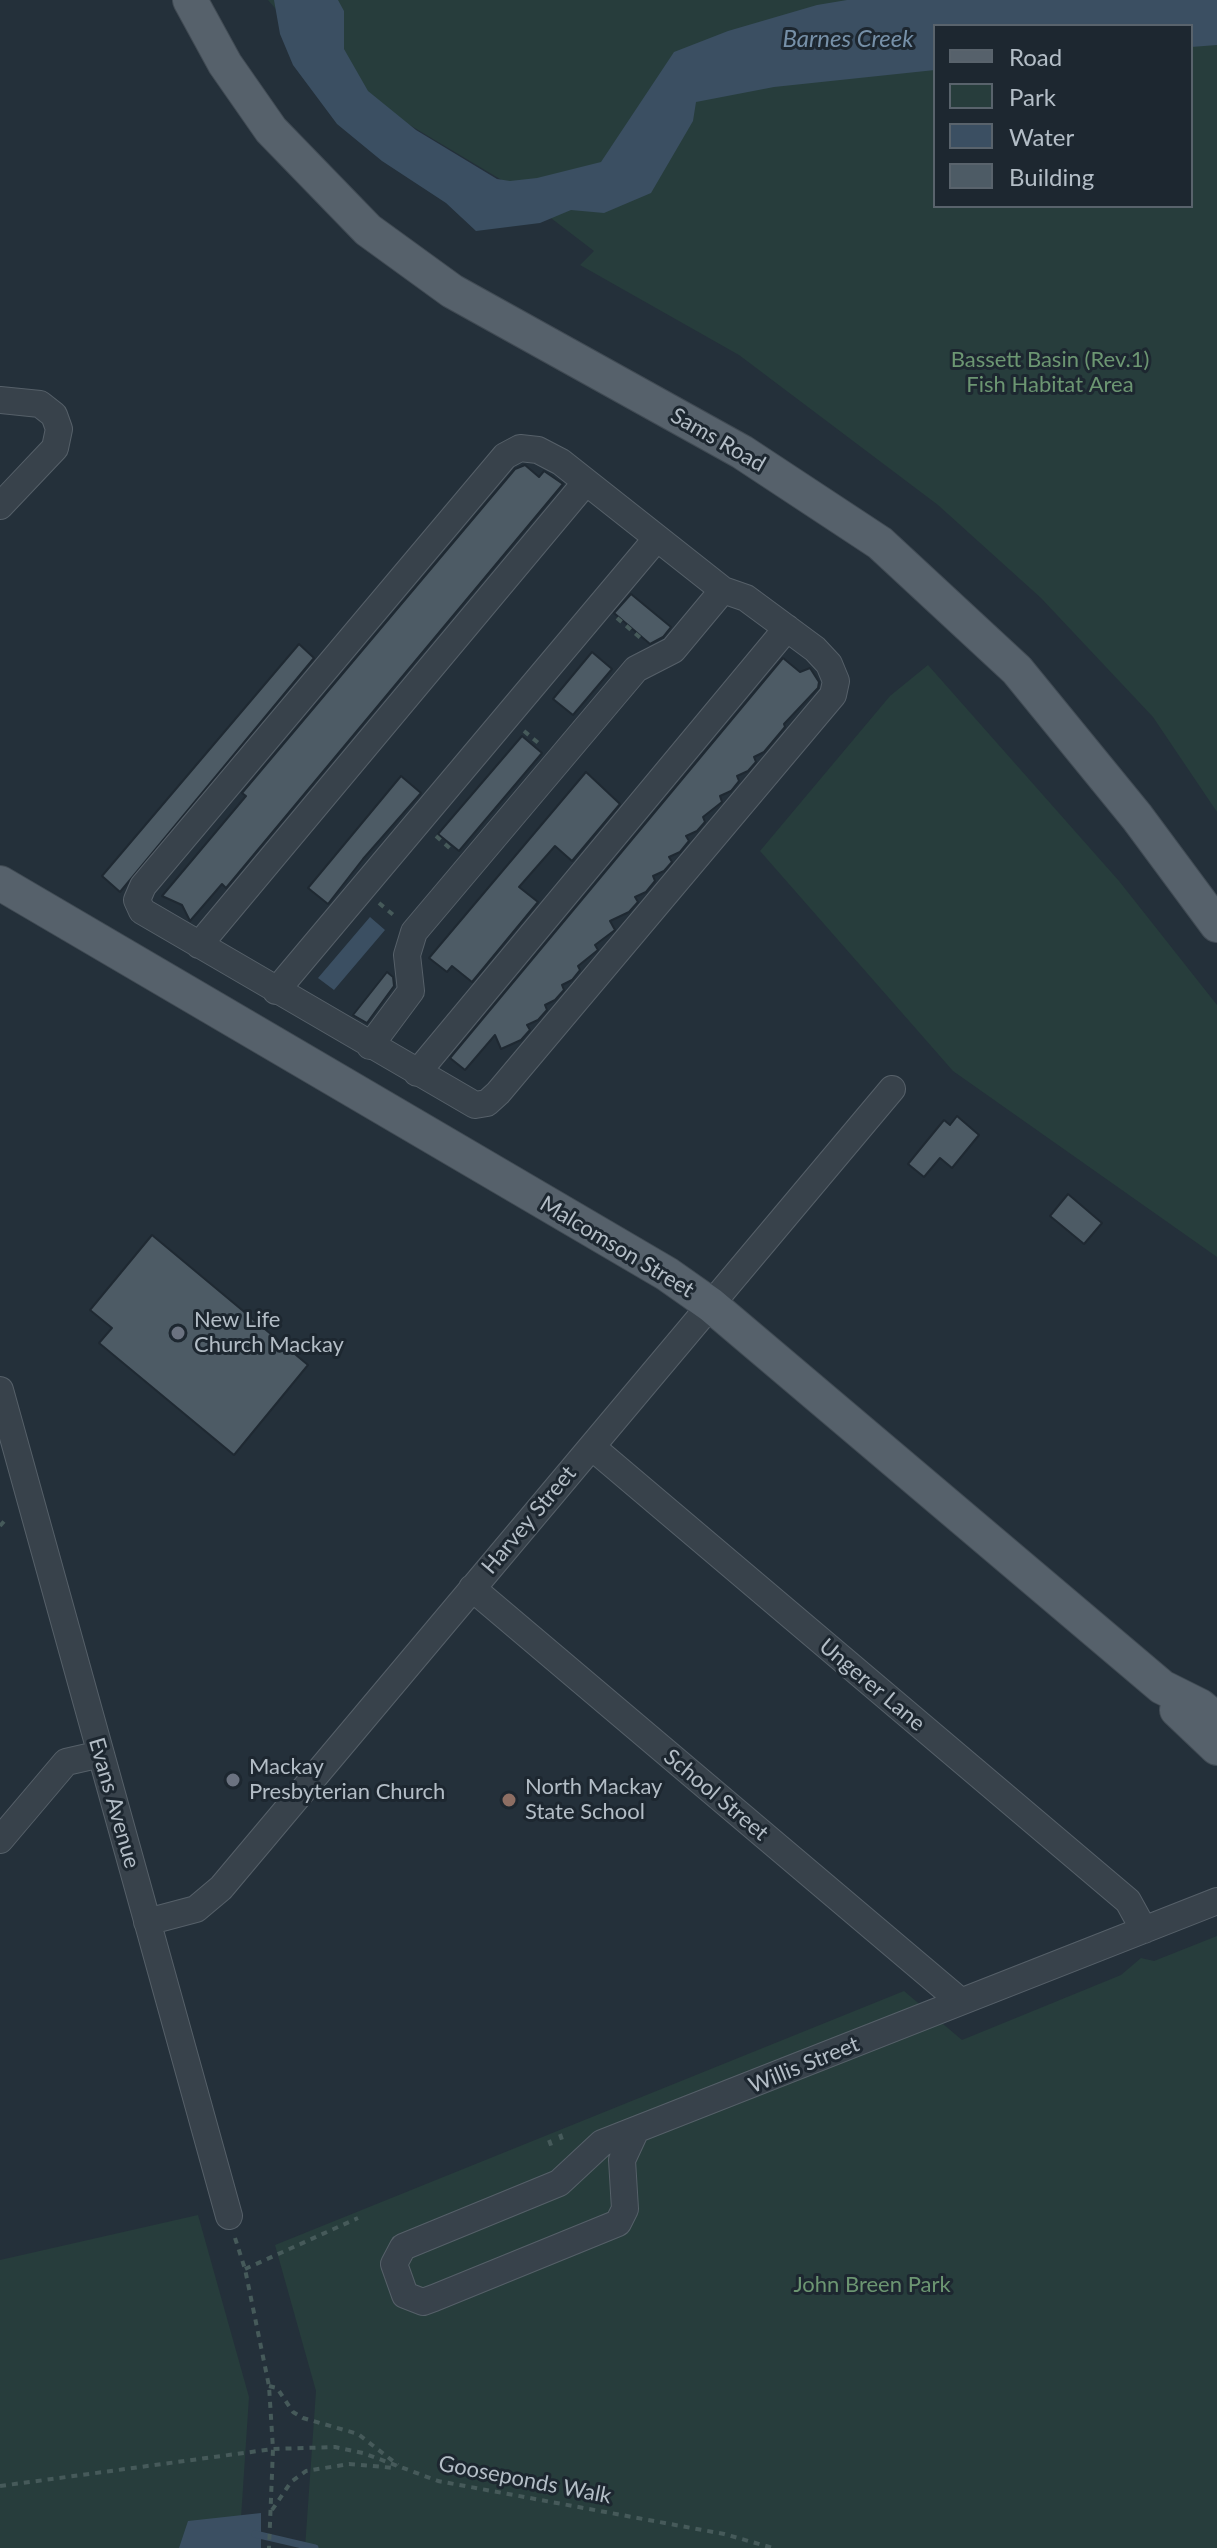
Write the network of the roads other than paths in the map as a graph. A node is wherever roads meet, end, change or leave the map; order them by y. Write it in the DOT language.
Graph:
graph roads {
  1 [pos="190,0"];
  2 [pos="0,400"];
  3 [pos="586,482"];
  4 [pos="0,506"];
  5 [pos="657,538"];
  6 [pos="723,590"];
  7 [pos="787,628"];
  8 [pos="5,881"];
  9 [pos="1217,925"];
  10 [pos="199,945"];
  11 [pos="276,991"];
  12 [pos="370,1046"];
  13 [pos="417,1073"];
  14 [pos="892,1089"];
  15 [pos="711,1305"];
  16 [pos="0,1390"];
  17 [pos="592,1447"];
  18 [pos="472,1588"];
  19 [pos="1162,1687"];
  20 [pos="1217,1720"];
  21 [pos="1217,1748"];
  22 [pos="101,1754"];
  23 [pos="0,1840"];
  24 [pos="1217,1901"];
  25 [pos="147,1922"];
  26 [pos="1144,1930"];
  27 [pos="960,2001"];
  28 [pos="635,2132"];
  29 [pos="229,2216"];
  1 -- 9 [label="main road, Sams Road"];
  2 -- 4 [label="street"];
  3 -- 5 [label="street"];
  3 -- 10 [label="street"];
  3 -- 10 [label="street"];
  5 -- 6 [label="street"];
  5 -- 11 [label="street"];
  6 -- 7 [label="street"];
  6 -- 12 [label="street"];
  7 -- 13 [label="street"];
  7 -- 13 [label="street"];
  8 -- 15 [label="main road, Malcomson Street"];
  10 -- 11 [label="street"];
  11 -- 12 [label="street"];
  12 -- 13 [label="street"];
  14 -- 15 [label="street, Harvey Street"];
  15 -- 17 [label="street, Harvey Street"];
  15 -- 19 [label="main road, Malcomson Street"];
  16 -- 22 [label="street, Evans Avenue"];
  17 -- 18 [label="street, Harvey Street"];
  17 -- 26 [label="street, Ungerer Lane"];
  18 -- 25 [label="street, Harvey Street"];
  18 -- 27 [label="street, School Street"];
  19 -- 20 [label="main road, Malcomson Street"];
  19 -- 21 [label="main road, Malcomson Street"];
  22 -- 23 [label="street"];
  22 -- 25 [label="street, Evans Avenue"];
  24 -- 26 [label="street, Willis Street"];
  25 -- 29 [label="street, Evans Avenue"];
  26 -- 27 [label="street, Willis Street"];
  27 -- 28 [label="street, Willis Street"];
  28 -- 28 [label="street, Willis Street"];
}
